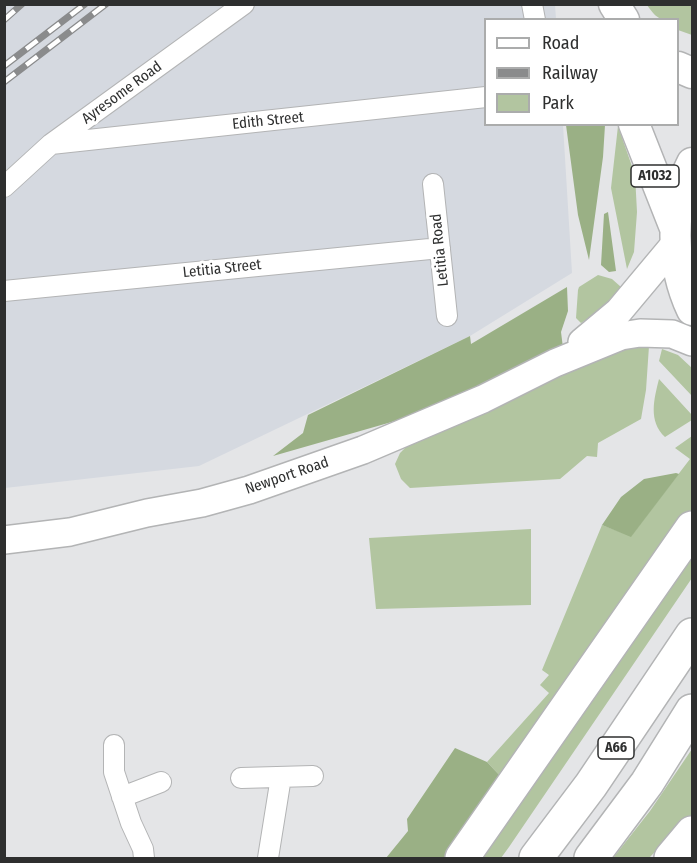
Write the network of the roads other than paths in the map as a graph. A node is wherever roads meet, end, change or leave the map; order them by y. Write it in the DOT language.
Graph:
graph roads {
  1 [pos="244,4"];
  2 [pos="614,4"];
  3 [pos="623,18"];
  4 [pos="679,67"];
  5 [pos="693,73"];
  6 [pos="484,97"];
  7 [pos="635,126"];
  8 [pos="51,144"];
  9 [pos="693,164"];
  10 [pos="433,184"];
  11 [pos="4,187"];
  12 [pos="675,236"];
  13 [pos="440,248"];
  14 [pos="4,291"];
  15 [pos="693,310"];
  16 [pos="447,316"];
  17 [pos="693,342"];
  18 [pos="555,363"];
  19 [pos="693,528"];
  20 [pos="4,540"];
  21 [pos="693,634"];
  22 [pos="693,711"];
  23 [pos="114,745"];
  24 [pos="313,776"];
  25 [pos="281,777"];
  26 [pos="241,778"];
  27 [pos="161,782"];
  28 [pos="122,797"];
  29 [pos="693,833"];
  30 [pos="144,858"];
  31 [pos="268,858"];
  32 [pos="462,858"];
  33 [pos="536,858"];
  34 [pos="591,858"];
  35 [pos="671,858"];
  1 -- 8 [label="street, Ayresome Road"];
  2 -- 3 [label="main road"];
  4 -- 5 [label="main road"];
  6 -- 8 [label="street, Edith Street"];
  7 -- 12 [label="main road, A1032"];
  8 -- 11 [label="street, Ayresome Road"];
  9 -- 12 [label="main road"];
  10 -- 13 [label="street, Letitia Road"];
  12 -- 15 [label="main road"];
  12 -- 18 [label="main road, Newport Road"];
  13 -- 14 [label="street, Letitia Street"];
  13 -- 16 [label="street, Letitia Road"];
  17 -- 18 [label="main road, Newport Road"];
  18 -- 20 [label="main road, Newport Road"];
  19 -- 32 [label="highway"];
  21 -- 33 [label="highway, A66"];
  22 -- 34 [label="highway"];
  23 -- 28 [label="street"];
  24 -- 25 [label="street"];
  25 -- 26 [label="street"];
  25 -- 31 [label="street"];
  27 -- 28 [label="street"];
  28 -- 30 [label="street"];
  29 -- 35 [label="highway"];
}
